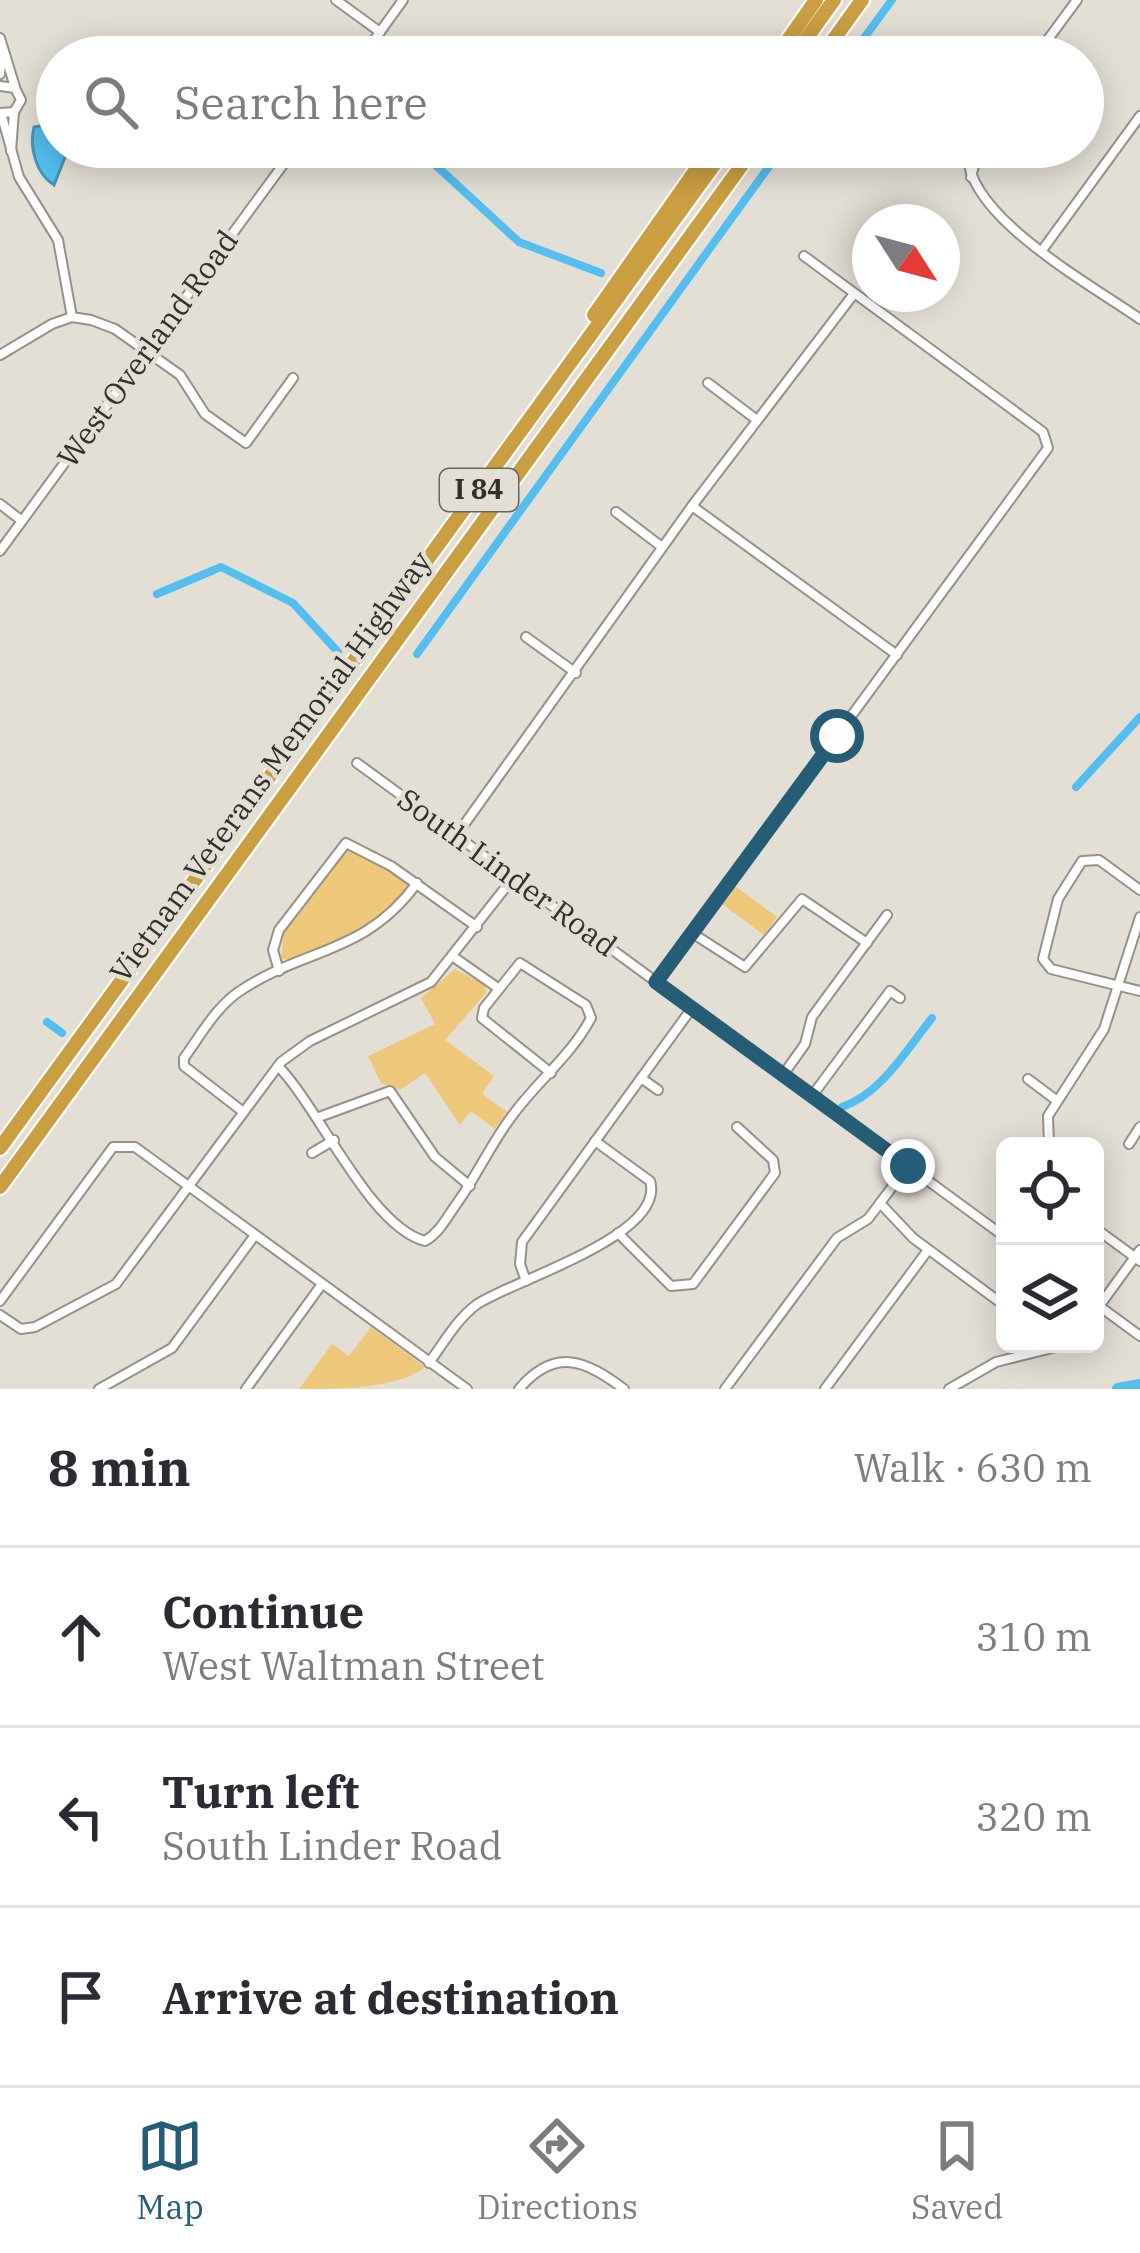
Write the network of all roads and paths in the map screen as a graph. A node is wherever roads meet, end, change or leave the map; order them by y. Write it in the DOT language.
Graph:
graph roads {
  1 [pos="336,0"];
  2 [pos="404,0"];
  3 [pos="816,0"];
  4 [pos="834,0"];
  5 [pos="862,0"];
  6 [pos="1077,0"];
  7 [pos="380,32"];
  8 [pos="377,36"];
  9 [pos="791,36"];
  10 [pos="808,36"];
  11 [pos="836,36"];
  12 [pos="1050,36"];
  13 [pos="2,43"];
  14 [pos="0,74"];
  15 [pos="0,86"];
  16 [pos="15,88"];
  17 [pos="14,112"];
  18 [pos="0,113"];
  19 [pos="1140,116"];
  20 [pos="11,152"];
  21 [pos="1104,165"];
  22 [pos="281,168"];
  23 [pos="697,168"];
  24 [pos="713,168"];
  25 [pos="740,168"];
  26 [pos="970,168"];
  27 [pos="973,168"];
  28 [pos="1102,168"];
  29 [pos="971,177"];
  30 [pos="1043,249"];
  31 [pos="804,256"];
  32 [pos="852,294"];
  33 [pos="852,296"];
  34 [pos="876,312"];
  35 [pos="72,317"];
  36 [pos="1140,319"];
  37 [pos="147,351"];
  38 [pos="0,355"];
  39 [pos="293,378"];
  40 [pos="708,383"];
  41 [pos="554,386"];
  42 [pos="757,420"];
  43 [pos="0,504"];
  44 [pos="692,506"];
  45 [pos="616,512"];
  46 [pos="22,521"];
  47 [pos="662,548"];
  48 [pos="0,551"];
  49 [pos="526,638"];
  50 [pos="897,655"];
  51 [pos="576,673"];
  52 [pos="357,764"];
  53 [pos="456,836"];
  54 [pos="513,878"];
  55 [pos="416,883"];
  56 [pos="1140,890"];
  57 [pos="887,915"];
  58 [pos="1140,917"];
  59 [pos="477,927"];
  60 [pos="692,933"];
  61 [pos="867,943"];
  62 [pos="455,957"];
  63 [pos="279,972"];
  64 [pos="656,982"];
  65 [pos="1118,985"];
  66 [pos="498,988"];
  67 [pos="1140,991"];
  68 [pos="900,998"];
  69 [pos="692,1008"];
  70 [pos="278,1066"];
  71 [pos="551,1073"];
  72 [pos="783,1075"];
  73 [pos="641,1078"];
  74 [pos="1028,1078"];
  75 [pos="658,1090"];
  76 [pos="812,1096"];
  77 [pos="1056,1100"];
  78 [pos="242,1111"];
  79 [pos="319,1117"];
  80 [pos="737,1127"];
  81 [pos="1140,1127"];
  82 [pos="1049,1137"];
  83 [pos="334,1140"];
  84 [pos="596,1141"];
  85 [pos="1130,1144"];
  86 [pos="0,1148"];
  87 [pos="312,1153"];
  88 [pos="908,1166"];
  89 [pos="0,1186"];
  90 [pos="188,1186"];
  91 [pos="470,1186"];
  92 [pos="880,1203"];
  93 [pos="996,1230"];
  94 [pos="618,1233"];
  95 [pos="1104,1234"];
  96 [pos="255,1235"];
  97 [pos="928,1250"];
  98 [pos="1138,1256"];
  99 [pos="526,1281"];
  100 [pos="322,1284"];
  101 [pos="1104,1297"];
  102 [pos="996,1299"];
  103 [pos="0,1301"];
  104 [pos="1104,1312"];
  105 [pos="0,1315"];
  106 [pos="1140,1336"];
  107 [pos="1017,1353"];
  108 [pos="429,1364"];
  109 [pos="464,1388"];
  110 [pos="99,1389"];
  111 [pos="246,1389"];
  112 [pos="519,1389"];
  113 [pos="624,1389"];
  114 [pos="725,1389"];
  115 [pos="826,1389"];
  116 [pos="949,1389"];
  1 -- 7 [label="street"];
  2 -- 7 [label="street"];
  3 -- 9 [label="highway"];
  4 -- 10 [label="highway"];
  5 -- 11 [label="highway"];
  6 -- 12 [label="street"];
  7 -- 8 [label="street"];
  13 -- 14 [label="street"];
  13 -- 16 [label="street"];
  15 -- 16 [label="street"];
  16 -- 17 [label="street"];
  17 -- 18 [label="street"];
  17 -- 20 [label="street"];
  18 -- 20 [label="street"];
  19 -- 21 [label="street"];
  20 -- 35 [label="street"];
  22 -- 37 [label="street, West Overland Road"];
  23 -- 41 [label="highway"];
  24 -- 41 [label="highway, Vietnam Veterans Memorial Highway / I 84"];
  25 -- 89 [label="highway, Vietnam Veterans Memorial Highway / I 84"];
  26 -- 29 [label="street"];
  27 -- 29 [label="street"];
  28 -- 30 [label="street"];
  29 -- 30 [label="street"];
  30 -- 36 [label="street"];
  31 -- 32 [label="street"];
  33 -- 42 [label="street"];
  34 -- 50 [label="street"];
  35 -- 37 [label="street"];
  35 -- 38 [label="street"];
  37 -- 39 [label="street"];
  37 -- 46 [label="street, West Overland Road"];
  40 -- 42 [label="street"];
  41 -- 86 [label="highway, Vietnam Veterans Memorial Highway / I 84"];
  42 -- 44 [label="street"];
  43 -- 46 [label="street"];
  44 -- 47 [label="street"];
  44 -- 50 [label="street"];
  45 -- 47 [label="street"];
  46 -- 48 [label="street, West Overland Road"];
  47 -- 51 [label="street"];
  49 -- 51 [label="street"];
  50 -- 60 [label="street"];
  51 -- 53 [label="street"];
  52 -- 53 [label="street, South Linder Road"];
  53 -- 54 [label="street, South Linder Road"];
  54 -- 59 [label="street"];
  54 -- 64 [label="street, South Linder Road"];
  55 -- 59 [label="street"];
  55 -- 63 [label="street"];
  55 -- 63 [label="street"];
  56 -- 65 [label="street"];
  57 -- 61 [label="street"];
  58 -- 65 [label="street"];
  59 -- 62 [label="street"];
  60 -- 61 [label="street"];
  60 -- 64 [label="street"];
  61 -- 72 [label="street"];
  62 -- 66 [label="street"];
  62 -- 70 [label="street"];
  63 -- 78 [label="street"];
  64 -- 69 [label="street, South Linder Road"];
  65 -- 67 [label="street"];
  65 -- 77 [label="street"];
  66 -- 71 [label="street"];
  66 -- 71 [label="street"];
  68 -- 76 [label="street"];
  69 -- 72 [label="street, South Linder Road"];
  69 -- 73 [label="street"];
  70 -- 78 [label="street"];
  70 -- 79 [label="street"];
  71 -- 91 [label="street"];
  72 -- 76 [label="street, South Linder Road"];
  73 -- 75 [label="street"];
  73 -- 84 [label="street"];
  74 -- 77 [label="street"];
  76 -- 88 [label="street, South Linder Road"];
  77 -- 82 [label="street"];
  78 -- 90 [label="street"];
  79 -- 83 [label="street"];
  79 -- 91 [label="street"];
  80 -- 94 [label="street"];
  81 -- 85 [label="street"];
  83 -- 87 [label="street"];
  83 -- 91 [label="street"];
  84 -- 94 [label="street"];
  84 -- 99 [label="street"];
  88 -- 92 [label="street"];
  88 -- 93 [label="street, South Linder Road"];
  90 -- 96 [label="street"];
  90 -- 103 [label="street"];
  90 -- 105 [label="street"];
  92 -- 97 [label="street"];
  92 -- 114 [label="street"];
  94 -- 99 [label="street"];
  95 -- 98 [label="street"];
  96 -- 100 [label="street"];
  96 -- 110 [label="street"];
  97 -- 102 [label="street"];
  97 -- 115 [label="street"];
  98 -- 101 [label="street"];
  99 -- 108 [label="street"];
  100 -- 108 [label="street"];
  100 -- 111 [label="street"];
  104 -- 106 [label="street"];
  107 -- 116 [label="street"];
  108 -- 109 [label="street"];
  112 -- 113 [label="street"];
}
